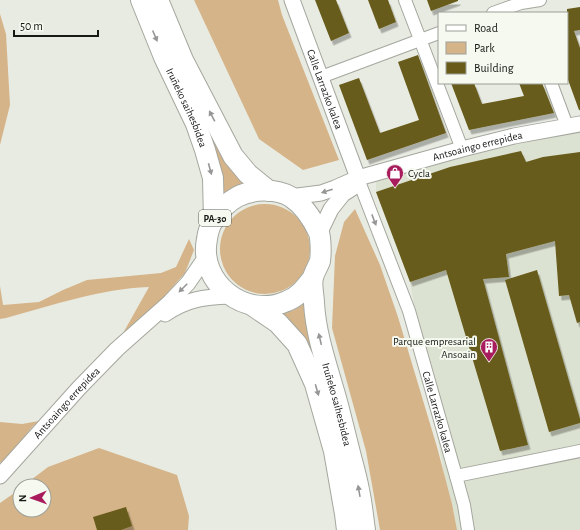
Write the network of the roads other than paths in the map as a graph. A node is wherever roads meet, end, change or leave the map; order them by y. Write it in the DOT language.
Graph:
graph roads {
  1 [pos="141,0"];
  2 [pos="158,0"];
  3 [pos="292,0"];
  4 [pos="405,0"];
  5 [pos="540,0"];
  6 [pos="522,5"];
  7 [pos="497,12"];
  8 [pos="438,33"];
  9 [pos="420,40"];
  10 [pos="321,78"];
  11 [pos="552,84"];
  12 [pos="574,125"];
  13 [pos="462,149"];
  14 [pos="359,181"];
  15 [pos="269,191"];
  16 [pos="290,197"];
  17 [pos="214,220"];
  18 [pos="319,234"];
  19 [pos="206,257"];
  20 [pos="312,279"];
  21 [pos="230,296"];
  22 [pos="253,306"];
  23 [pos="136,333"];
  24 [pos="580,451"];
  25 [pos="0,476"];
  26 [pos="456,476"];
  27 [pos="347,530"];
  28 [pos="365,530"];
  29 [pos="468,530"];
  1 -- 17 [label="highway, Iruñeko saihesbidea / PA-30, one-way"];
  15 -- 2 [label="highway, Iruñeko saihesbidea / PA-30, one-way"];
  3 -- 10 [label="street, Calle Larrazko kalea"];
  4 -- 9 [label="street"];
  5 -- 6 [label="street"];
  6 -- 7 [label="street"];
  8 -- 9 [label="street"];
  9 -- 10 [label="street"];
  9 -- 13 [label="street"];
  10 -- 14 [label="street, Calle Larrazko kalea"];
  11 -- 12 [label="street"];
  12 -- 13 [label="street, Antsoaingo errepidea"];
  13 -- 14 [label="street, Antsoaingo errepidea"];
  14 -- 16 [label="street, Antsoaingo errepidea, one-way"];
  14 -- 18 [label="street, Antsoaingo errepidea"];
  14 -- 26 [label="street, Calle Larrazko kalea, one-way"];
  15 -- 16 [label="highway, PA-30"];
  15 -- 17 [label="highway, PA-30"];
  16 -- 18 [label="highway, PA-30"];
  17 -- 19 [label="highway, PA-30"];
  18 -- 20 [label="highway, PA-30"];
  19 -- 21 [label="highway, PA-30"];
  19 -- 23 [label="street, Antsoaingo errepidea, one-way"];
  20 -- 22 [label="highway, PA-30"];
  28 -- 20 [label="highway, Iruñeko saihesbidea / PA-30, one-way"];
  21 -- 22 [label="highway, PA-30"];
  21 -- 23 [label="street, Antsoaingo errepidea"];
  22 -- 27 [label="highway, Iruñeko saihesbidea / PA-30, one-way"];
  23 -- 25 [label="street, Antsoaingo errepidea"];
  24 -- 26 [label="street"];
  26 -- 29 [label="street, Calle Larrazko kalea"];
}
